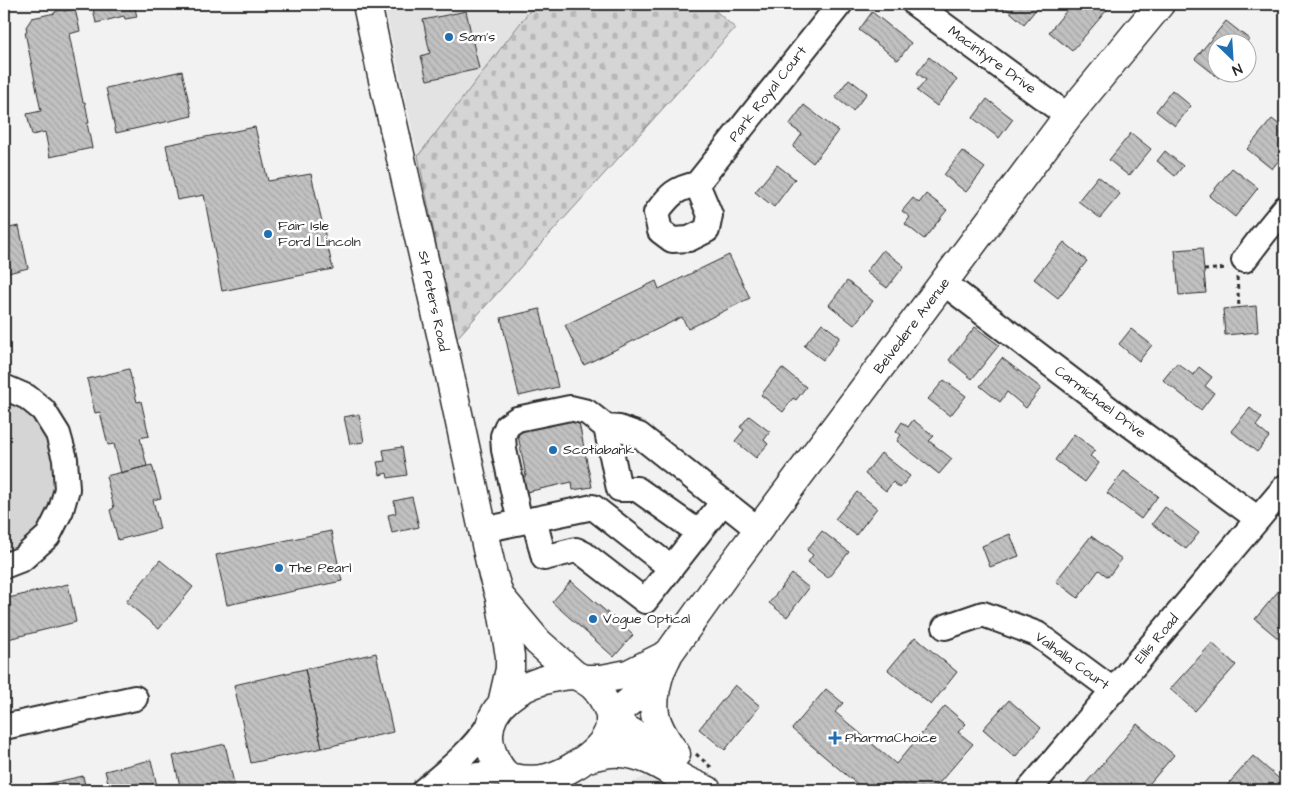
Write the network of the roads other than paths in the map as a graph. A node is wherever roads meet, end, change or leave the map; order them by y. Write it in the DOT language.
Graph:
graph roads {
  1 [pos="367,4"];
  2 [pos="840,4"];
  3 [pos="915,4"];
  4 [pos="1160,4"];
  5 [pos="1068,116"];
  6 [pos="697,184"];
  7 [pos="1285,208"];
  8 [pos="1244,260"];
  9 [pos="944,282"];
  10 [pos="4,387"];
  11 [pos="606,427"];
  12 [pos="1285,487"];
  13 [pos="619,489"];
  14 [pos="722,502"];
  15 [pos="593,507"];
  16 [pos="1258,519"];
  17 [pos="527,521"];
  18 [pos="483,530"];
  19 [pos="759,530"];
  20 [pos="698,532"];
  21 [pos="4,566"];
  22 [pos="671,568"];
  23 [pos="500,598"];
  24 [pos="945,627"];
  25 [pos="665,662"];
  26 [pos="580,677"];
  27 [pos="1114,691"];
  28 [pos="135,698"];
  29 [pos="495,714"];
  30 [pos="610,718"];
  31 [pos="4,727"];
  32 [pos="676,754"];
  33 [pos="588,758"];
  34 [pos="511,780"];
  35 [pos="562,781"];
  36 [pos="424,790"];
  37 [pos="437,790"];
  38 [pos="708,790"];
  39 [pos="1028,790"];
  1 -- 18 [label="main road, St Peters Road"];
  2 -- 6 [label="street, Park Royal Court"];
  3 -- 5 [label="street, Macintyre Drive"];
  4 -- 5 [label="main road, Belvedere Avenue"];
  5 -- 9 [label="main road, Belvedere Avenue"];
  7 -- 8 [label="street"];
  9 -- 16 [label="street, Carmichael Drive"];
  9 -- 19 [label="main road, Belvedere Avenue"];
  10 -- 21 [label="street"];
  11 -- 13 [label="street"];
  11 -- 14 [label="street"];
  11 -- 17 [label="street"];
  12 -- 16 [label="street, Ellis Road"];
  13 -- 15 [label="street"];
  13 -- 20 [label="street"];
  14 -- 19 [label="street"];
  14 -- 20 [label="street"];
  15 -- 17 [label="street"];
  15 -- 22 [label="street"];
  16 -- 27 [label="street, Ellis Road"];
  17 -- 18 [label="street"];
  17 -- 22 [label="street"];
  18 -- 23 [label="main road, St Peters Road"];
  19 -- 25 [label="main road, Belvedere Avenue"];
  20 -- 22 [label="street"];
  23 -- 26 [label="main road, St Peters Road"];
  23 -- 29 [label="main road, St Peters Road"];
  24 -- 27 [label="street, Valhalla Court"];
  25 -- 26 [label="main road, Belvedere Avenue"];
  25 -- 30 [label="main road, Belvedere Avenue"];
  25 -- 32 [label="main road"];
  26 -- 29 [label="main road"];
  26 -- 30 [label="main road"];
  27 -- 39 [label="street, Ellis Road"];
  28 -- 31 [label="street"];
  29 -- 34 [label="main road"];
  29 -- 36 [label="street"];
  30 -- 32 [label="main road"];
  30 -- 33 [label="main road"];
  32 -- 38 [label="main road"];
  33 -- 35 [label="main road"];
  33 -- 38 [label="main road"];
  34 -- 35 [label="main road"];
  34 -- 37 [label="street"];
}
